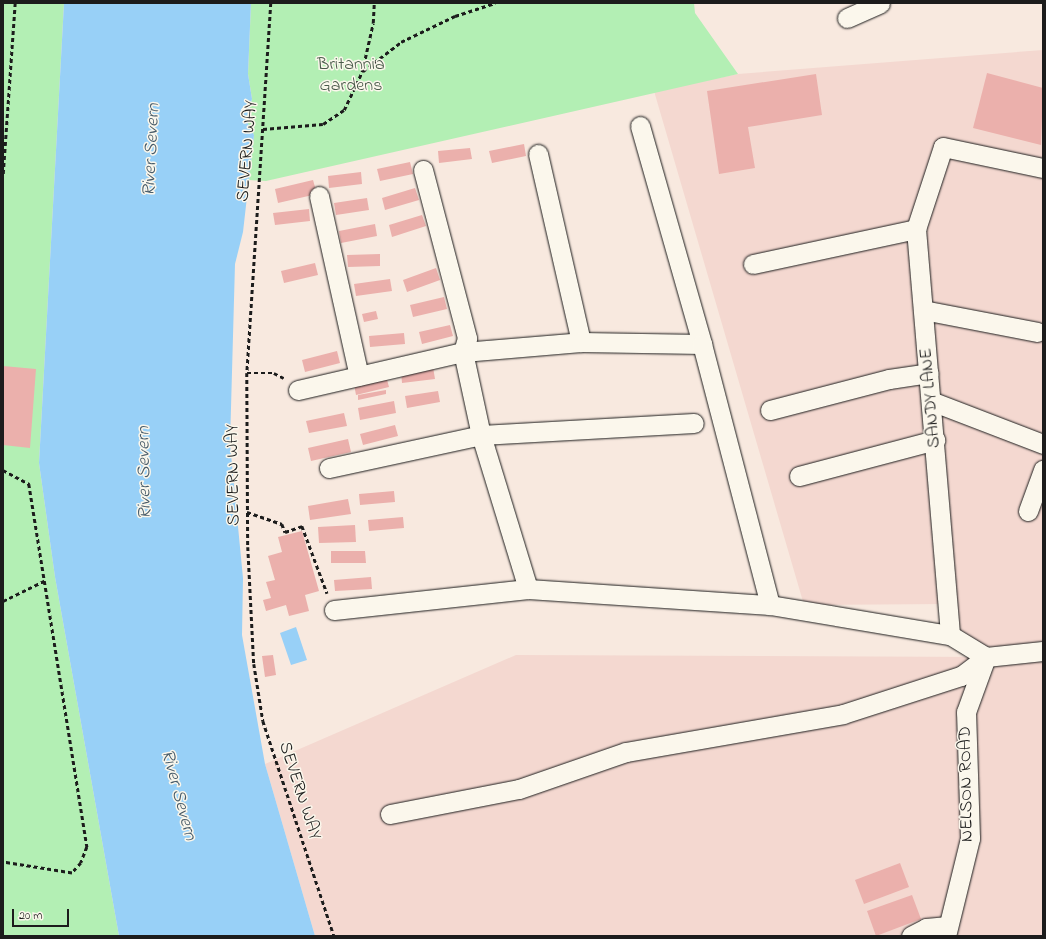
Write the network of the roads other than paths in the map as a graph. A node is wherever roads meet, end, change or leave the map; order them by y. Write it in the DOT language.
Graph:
graph roads {
  1 [pos="880,3"];
  2 [pos="847,18"];
  3 [pos="640,126"];
  4 [pos="538,154"];
  5 [pos="1043,168"];
  6 [pos="423,170"];
  7 [pos="319,196"];
  8 [pos="916,229"];
  9 [pos="753,264"];
  10 [pos="923,310"];
  11 [pos="1038,332"];
  12 [pos="581,342"];
  13 [pos="702,344"];
  14 [pos="463,352"];
  15 [pos="929,373"];
  16 [pos="359,376"];
  17 [pos="298,390"];
  18 [pos="932,400"];
  19 [pos="770,410"];
  20 [pos="694,423"];
  21 [pos="481,434"];
  22 [pos="935,440"];
  23 [pos="1043,444"];
  24 [pos="329,468"];
  25 [pos="1043,470"];
  26 [pos="799,476"];
  27 [pos="1028,511"];
  28 [pos="528,589"];
  29 [pos="770,605"];
  30 [pos="334,610"];
  31 [pos="950,635"];
  32 [pos="1043,651"];
  33 [pos="986,657"];
  34 [pos="390,814"];
  35 [pos="947,931"];
  36 [pos="911,936"];
  1 -- 2 [label="street"];
  3 -- 13 [label="street"];
  4 -- 12 [label="street"];
  5 -- 8 [label="street"];
  6 -- 14 [label="street"];
  7 -- 16 [label="street"];
  8 -- 9 [label="street"];
  8 -- 10 [label="street, SANDY LANE"];
  10 -- 11 [label="street"];
  10 -- 15 [label="street, SANDY LANE"];
  12 -- 13 [label="street"];
  12 -- 14 [label="street"];
  13 -- 29 [label="street"];
  14 -- 16 [label="street"];
  14 -- 21 [label="street"];
  15 -- 18 [label="street, SANDY LANE"];
  15 -- 19 [label="street"];
  16 -- 17 [label="street"];
  18 -- 22 [label="street, SANDY LANE"];
  18 -- 23 [label="street"];
  20 -- 21 [label="street"];
  21 -- 24 [label="street"];
  21 -- 28 [label="street"];
  22 -- 26 [label="street"];
  22 -- 31 [label="street, SANDY LANE"];
  25 -- 27 [label="street"];
  28 -- 29 [label="street"];
  28 -- 30 [label="street"];
  29 -- 31 [label="street"];
  31 -- 33 [label="street"];
  32 -- 33 [label="street"];
  33 -- 34 [label="street"];
  33 -- 35 [label="street, NELSON ROAD"];
  35 -- 36 [label="street"];
}
